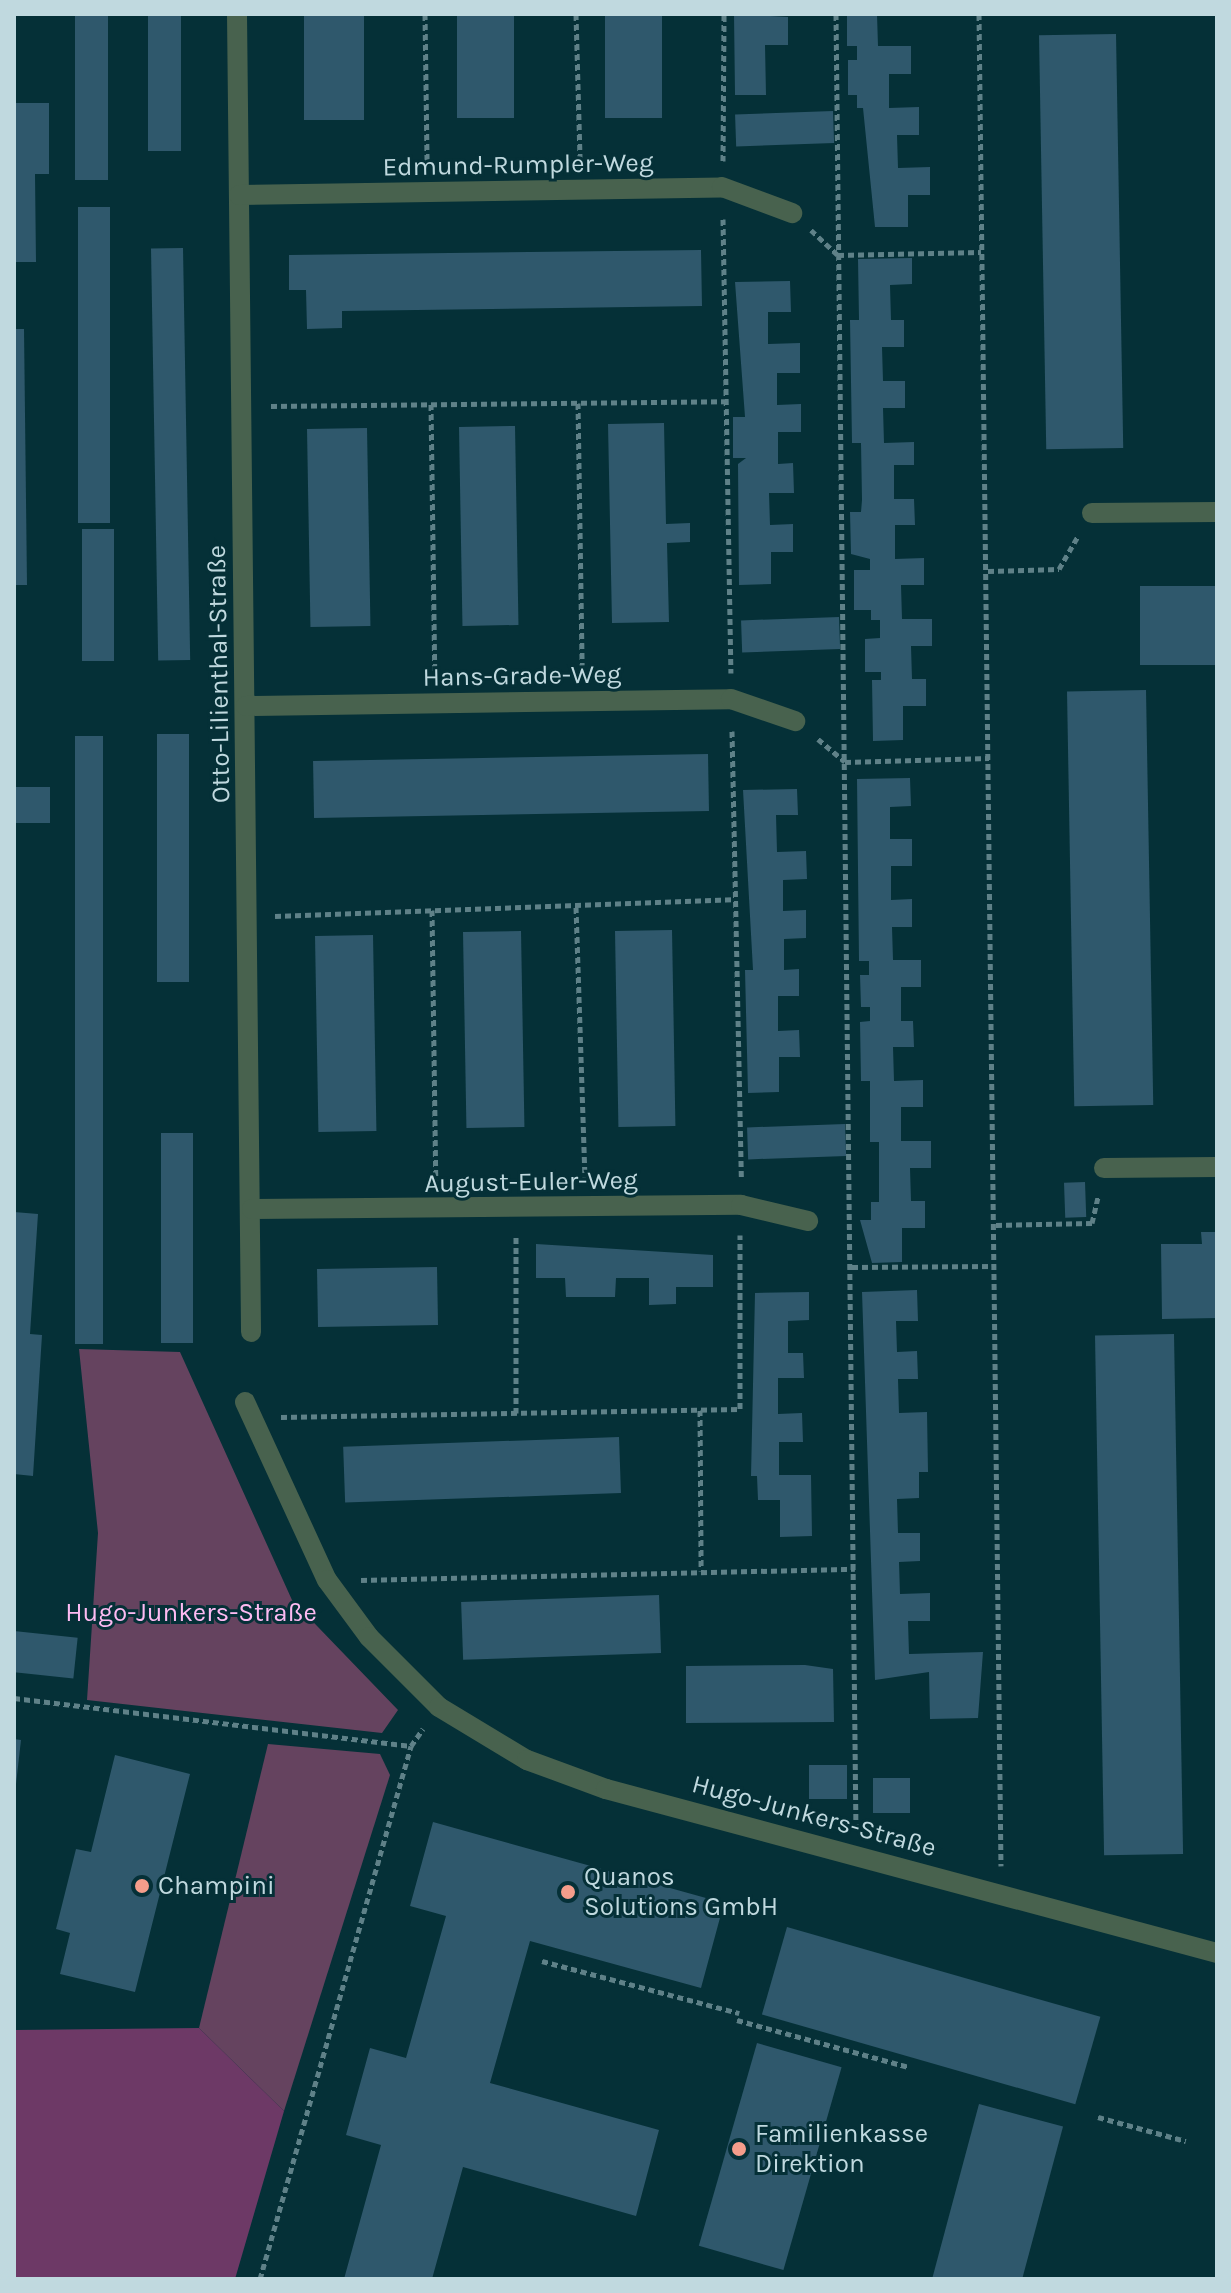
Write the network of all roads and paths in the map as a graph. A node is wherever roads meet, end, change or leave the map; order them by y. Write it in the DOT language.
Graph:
graph roads {
  1 [pos="237,14"];
  2 [pos="425,14"];
  3 [pos="576,14"];
  4 [pos="724,14"];
  5 [pos="836,14"];
  6 [pos="979,14"];
  7 [pos="722,187"];
  8 [pos="581,190"];
  9 [pos="427,192"];
  10 [pos="239,195"];
  11 [pos="792,213"];
  12 [pos="981,252"];
  13 [pos="838,255"];
  14 [pos="728,401"];
  15 [pos="578,403"];
  16 [pos="431,404"];
  17 [pos="242,407"];
  18 [pos="1217,512"];
  19 [pos="1092,513"];
  20 [pos="988,571"];
  21 [pos="731,699"];
  22 [pos="582,701"];
  23 [pos="435,703"];
  24 [pos="246,706"];
  25 [pos="795,721"];
  26 [pos="989,758"];
  27 [pos="845,762"];
  28 [pos="733,899"];
  29 [pos="576,907"];
  30 [pos="432,910"];
  31 [pos="248,917"];
  32 [pos="1217,1167"];
  33 [pos="1104,1168"];
  34 [pos="741,1205"];
  35 [pos="586,1207"];
  36 [pos="252,1209"];
  37 [pos="436,1209"];
  38 [pos="516,1209"];
  39 [pos="808,1221"];
  40 [pos="996,1225"];
  41 [pos="996,1266"];
  42 [pos="852,1267"];
  43 [pos="251,1332"];
  44 [pos="251,1410"];
  45 [pos="700,1410"];
  46 [pos="516,1413"];
  47 [pos="855,1569"];
  48 [pos="701,1571"];
  49 [pos="327,1580"];
  50 [pos="14,1698"];
  51 [pos="439,1707"];
  52 [pos="411,1746"];
  53 [pos="856,1854"];
  54 [pos="1001,1891"];
  55 [pos="1217,1953"];
  56 [pos="542,1961"];
  57 [pos="909,2067"];
  58 [pos="1098,2117"];
  59 [pos="1186,2141"];
  60 [pos="260,2279"];
  1 -- 10 [label="street, Otto-Lilienthal-Straße"];
  2 -- 9 [label="path"];
  3 -- 8 [label="path"];
  4 -- 7 [label="path"];
  5 -- 13 [label="path"];
  6 -- 12 [label="path"];
  7 -- 8 [label="street, Edmund-Rumpler-Weg"];
  7 -- 11 [label="street, Edmund-Rumpler-Weg"];
  7 -- 14 [label="path"];
  8 -- 9 [label="street, Edmund-Rumpler-Weg"];
  9 -- 10 [label="street, Edmund-Rumpler-Weg"];
  10 -- 17 [label="street, Otto-Lilienthal-Straße"];
  11 -- 13 [label="path"];
  12 -- 13 [label="path"];
  12 -- 20 [label="path"];
  13 -- 27 [label="path"];
  14 -- 15 [label="path"];
  14 -- 21 [label="path"];
  15 -- 16 [label="path"];
  15 -- 22 [label="path"];
  16 -- 17 [label="path"];
  16 -- 23 [label="path"];
  17 -- 24 [label="street, Otto-Lilienthal-Straße"];
  18 -- 19 [label="street"];
  19 -- 20 [label="path"];
  20 -- 26 [label="path"];
  21 -- 22 [label="street, Hans-Grade-Weg"];
  21 -- 25 [label="street, Hans-Grade-Weg"];
  21 -- 28 [label="path"];
  22 -- 23 [label="street, Hans-Grade-Weg"];
  23 -- 24 [label="street, Hans-Grade-Weg"];
  24 -- 31 [label="street, Otto-Lilienthal-Straße"];
  25 -- 27 [label="path"];
  26 -- 27 [label="path"];
  26 -- 40 [label="path"];
  27 -- 42 [label="path"];
  28 -- 29 [label="path"];
  28 -- 34 [label="path"];
  29 -- 30 [label="path"];
  29 -- 35 [label="path"];
  30 -- 31 [label="path"];
  30 -- 37 [label="path"];
  31 -- 36 [label="street, Otto-Lilienthal-Straße"];
  32 -- 33 [label="street"];
  33 -- 40 [label="path"];
  34 -- 35 [label="street, August-Euler-Weg"];
  34 -- 39 [label="street, August-Euler-Weg"];
  34 -- 45 [label="path"];
  35 -- 38 [label="street, August-Euler-Weg"];
  36 -- 37 [label="street, August-Euler-Weg"];
  36 -- 43 [label="street, Otto-Lilienthal-Straße"];
  37 -- 38 [label="street, August-Euler-Weg"];
  38 -- 46 [label="path"];
  40 -- 41 [label="path"];
  41 -- 42 [label="path"];
  41 -- 54 [label="path"];
  42 -- 47 [label="path"];
  44 -- 46 [label="path"];
  44 -- 49 [label="street, Hugo-Junkers-Straße"];
  45 -- 46 [label="path"];
  45 -- 48 [label="path"];
  47 -- 48 [label="path"];
  47 -- 53 [label="path"];
  48 -- 49 [label="path"];
  49 -- 51 [label="street, Hugo-Junkers-Straße"];
  50 -- 52 [label="path"];
  51 -- 52 [label="path"];
  51 -- 53 [label="street, Hugo-Junkers-Straße"];
  52 -- 60 [label="path"];
  53 -- 54 [label="street, Hugo-Junkers-Straße"];
  54 -- 55 [label="street, Hugo-Junkers-Straße"];
  56 -- 57 [label="path"];
  58 -- 59 [label="path"];
}
